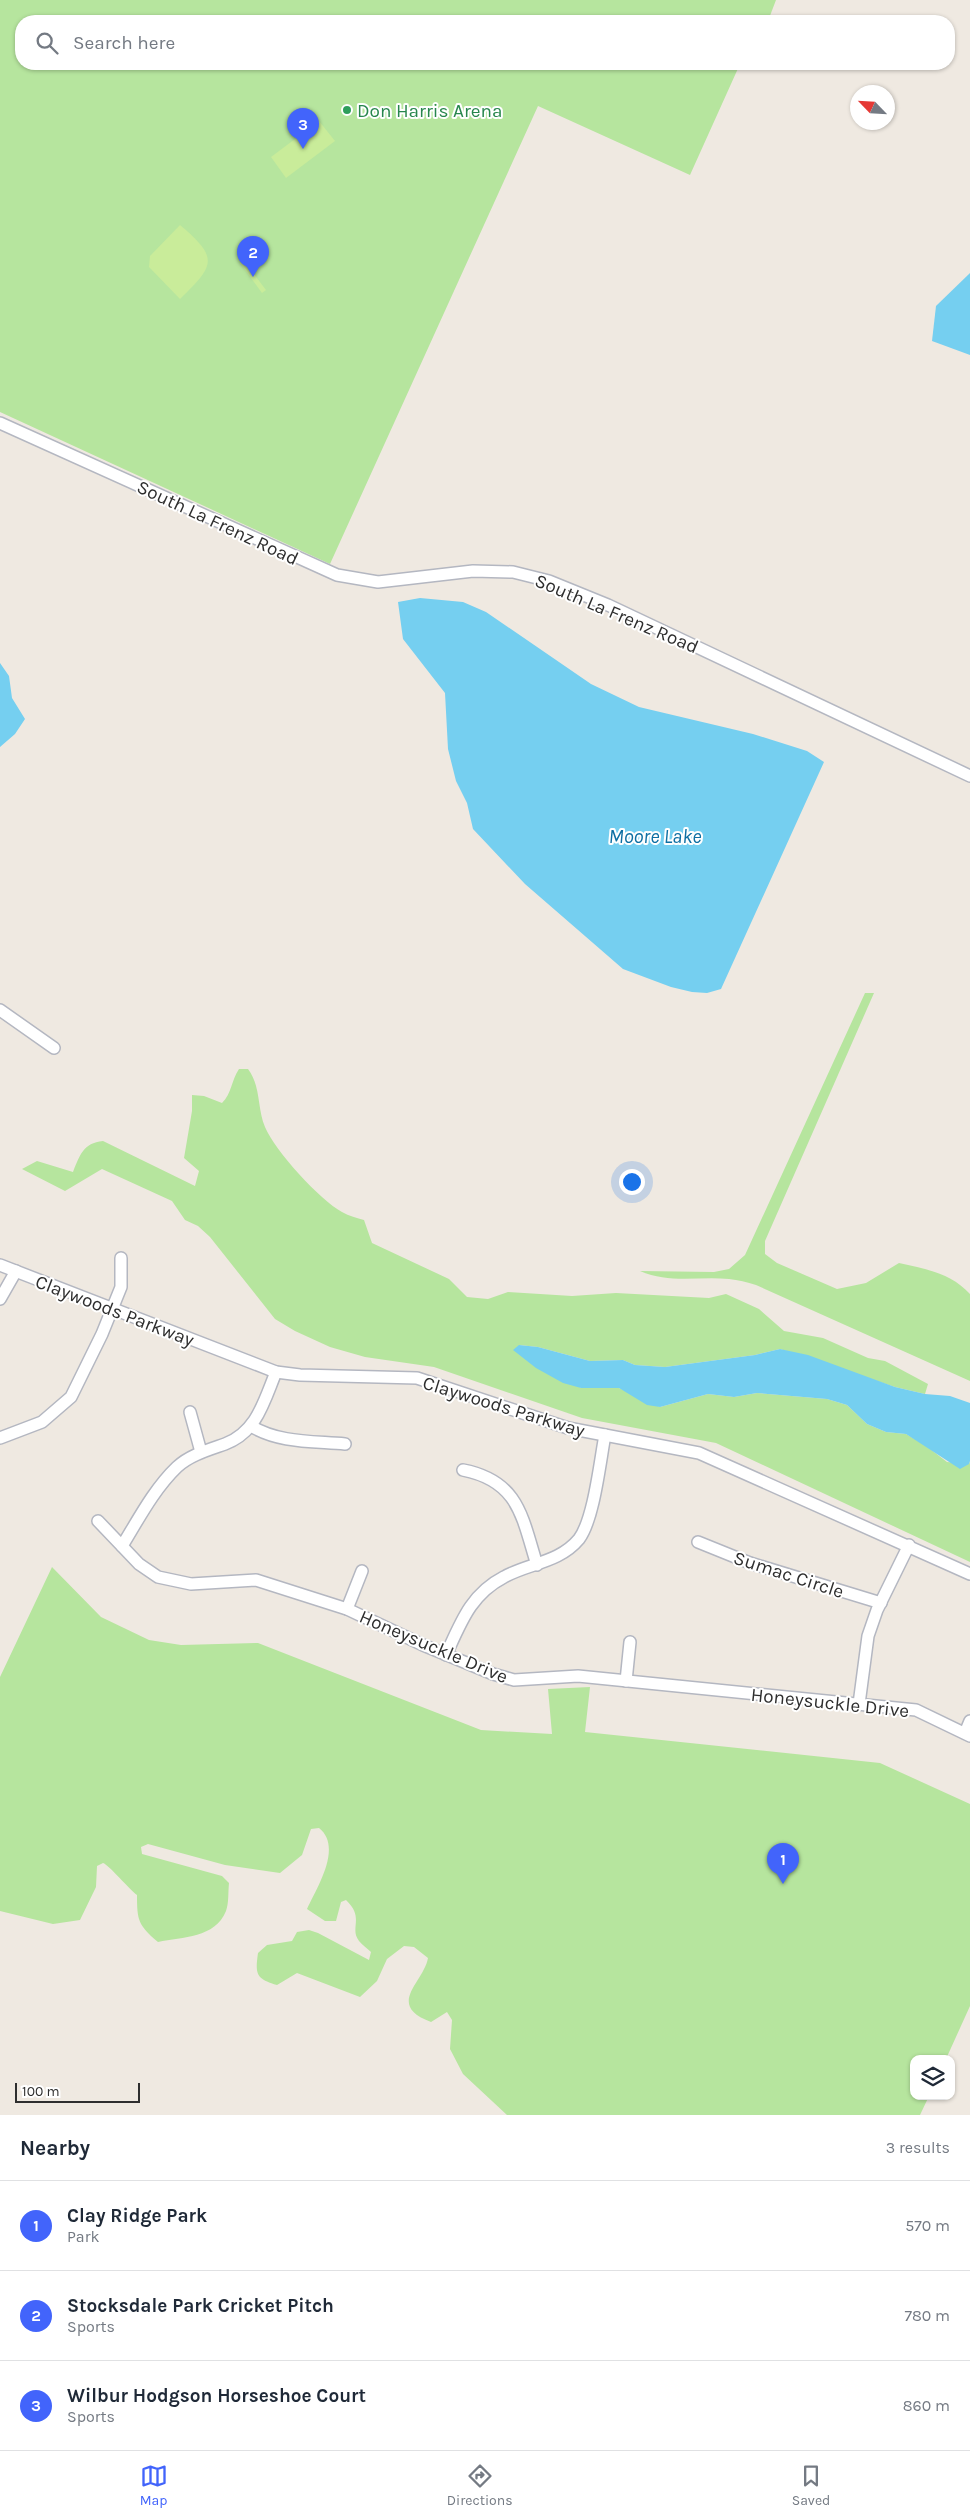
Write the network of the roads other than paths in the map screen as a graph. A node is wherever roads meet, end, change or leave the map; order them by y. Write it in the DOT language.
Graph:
graph roads {
  1 [pos="0,423"];
  2 [pos="969,774"];
  3 [pos="0,1010"];
  4 [pos="54,1048"];
  5 [pos="121,1258"];
  6 [pos="0,1265"];
  7 [pos="16,1271"];
  8 [pos="0,1300"];
  9 [pos="113,1307"];
  10 [pos="276,1372"];
  11 [pos="190,1412"];
  12 [pos="251,1426"];
  13 [pos="605,1435"];
  14 [pos="0,1438"];
  15 [pos="345,1444"];
  16 [pos="200,1452"];
  17 [pos="462,1470"];
  18 [pos="98,1521"];
  19 [pos="698,1542"];
  20 [pos="909,1545"];
  21 [pos="122,1546"];
  22 [pos="537,1565"];
  23 [pos="362,1571"];
  24 [pos="970,1574"];
  25 [pos="881,1603"];
  26 [pos="347,1609"];
  27 [pos="630,1642"];
  28 [pos="446,1654"];
  29 [pos="626,1681"];
  30 [pos="858,1704"];
  31 [pos="970,1720"];
  32 [pos="967,1735"];
  1 -- 2 [label="street, South La Frenz Road"];
  3 -- 4 [label="street"];
  5 -- 9 [label="street"];
  6 -- 7 [label="street, Claywoods Parkway"];
  7 -- 8 [label="street"];
  7 -- 9 [label="street, Claywoods Parkway"];
  9 -- 10 [label="street, Claywoods Parkway"];
  9 -- 14 [label="street"];
  10 -- 12 [label="street"];
  10 -- 13 [label="street, Claywoods Parkway"];
  11 -- 16 [label="street"];
  12 -- 15 [label="street"];
  12 -- 16 [label="street"];
  13 -- 20 [label="street, Claywoods Parkway"];
  13 -- 22 [label="street"];
  16 -- 21 [label="street"];
  17 -- 22 [label="street"];
  18 -- 21 [label="street, Honeysuckle Drive"];
  19 -- 25 [label="street, Sumac Circle"];
  20 -- 24 [label="street, Claywoods Parkway"];
  20 -- 25 [label="street"];
  21 -- 26 [label="street, Honeysuckle Drive"];
  22 -- 28 [label="street"];
  23 -- 26 [label="street"];
  25 -- 30 [label="street"];
  26 -- 28 [label="street, Honeysuckle Drive"];
  27 -- 29 [label="street"];
  28 -- 29 [label="street, Honeysuckle Drive"];
  29 -- 30 [label="street, Honeysuckle Drive"];
  30 -- 32 [label="street, Honeysuckle Drive"];
  31 -- 32 [label="street"];
}
